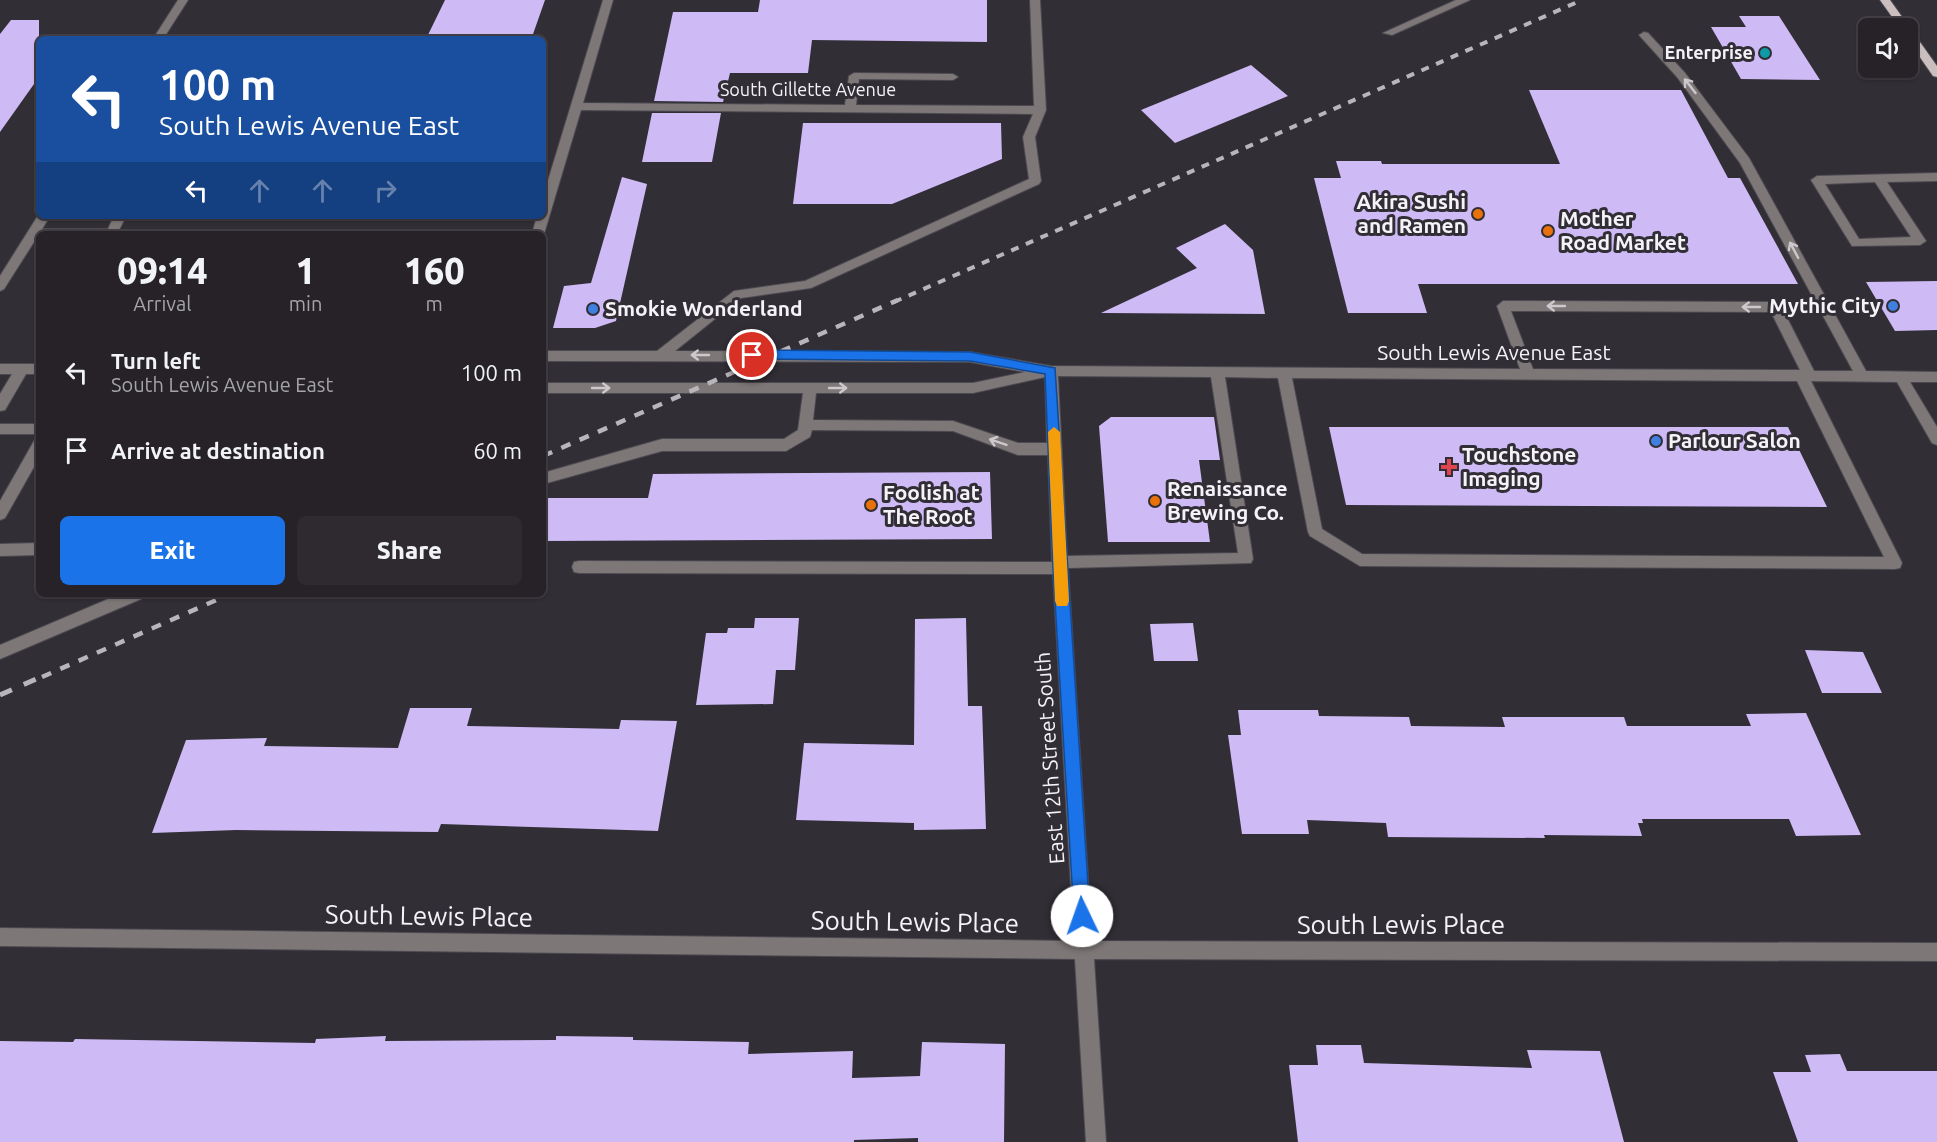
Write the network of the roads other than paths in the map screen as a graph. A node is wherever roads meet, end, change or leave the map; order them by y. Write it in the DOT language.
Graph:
graph roads {
  1 [pos="183,0"];
  2 [pos="608,0"];
  3 [pos="1035,0"];
  4 [pos="1465,0"];
  5 [pos="1885,0"];
  6 [pos="1898,18"];
  7 [pos="1388,33"];
  8 [pos="1644,35"];
  9 [pos="160,36"];
  10 [pos="1918,46"];
  11 [pos="1937,74"];
  12 [pos="953,77"];
  13 [pos="576,106"];
  14 [pos="850,108"];
  15 [pos="1040,110"];
  16 [pos="1937,177"];
  17 [pos="1879,178"];
  18 [pos="546,207"];
  19 [pos="42,219"];
  20 [pos="33,233"];
  21 [pos="36,233"];
  22 [pos="0,286"];
  23 [pos="661,355"];
  24 [pos="546,356"];
  25 [pos="0,369"];
  26 [pos="22,369"];
  27 [pos="36,369"];
  28 [pos="1051,371"];
  29 [pos="1217,372"];
  30 [pos="1284,372"];
  31 [pos="1528,374"];
  32 [pos="1805,376"];
  33 [pos="1862,376"];
  34 [pos="1900,376"];
  35 [pos="1937,376"];
  36 [pos="546,388"];
  37 [pos="810,388"];
  38 [pos="0,406"];
  39 [pos="806,425"];
  40 [pos="0,429"];
  41 [pos="36,429"];
  42 [pos="1937,439"];
  43 [pos="1055,449"];
  44 [pos="35,461"];
  45 [pos="547,477"];
  46 [pos="0,514"];
  47 [pos="36,549"];
  48 [pos="0,550"];
  49 [pos="1060,565"];
  50 [pos="579,567"];
  51 [pos="129,597"];
  52 [pos="0,652"];
  53 [pos="0,937"];
  54 [pos="1084,950"];
  55 [pos="1937,952"];
  56 [pos="1096,1142"];
  1 -- 9 [label="street"];
  2 -- 13 [label="street"];
  3 -- 15 [label="street"];
  4 -- 7 [label="street"];
  5 -- 6 [label="main road"];
  33 -- 8 [label="street, one-way"];
  10 -- 11 [label="main road"];
  12 -- 14 [label="street"];
  13 -- 14 [label="street, South Gillette Avenue"];
  13 -- 18 [label="street"];
  14 -- 15 [label="street, South Gillette Avenue"];
  15 -- 23 [label="street"];
  16 -- 17 [label="street"];
  17 -- 17 [label="street"];
  19 -- 20 [label="street"];
  20 -- 21 [label="street"];
  20 -- 22 [label="street"];
  23 -- 24 [label="street, South Lewis Avenue East"];
  28 -- 23 [label="street, South Lewis Avenue East, one-way"];
  25 -- 26 [label="street"];
  26 -- 27 [label="street"];
  26 -- 38 [label="street"];
  28 -- 29 [label="street, South Lewis Avenue East"];
  37 -- 28 [label="street, South Lewis Avenue East, one-way"];
  28 -- 43 [label="street, East 12th Street South"];
  29 -- 30 [label="street, South Lewis Avenue East"];
  29 -- 49 [label="street"];
  30 -- 31 [label="street, South Lewis Avenue East"];
  30 -- 32 [label="street"];
  31 -- 32 [label="street, South Lewis Avenue East"];
  32 -- 31 [label="street, one-way"];
  32 -- 33 [label="street, South Lewis Avenue East"];
  33 -- 34 [label="street, South Lewis Avenue East"];
  34 -- 35 [label="street, South Lewis Avenue East"];
  34 -- 42 [label="street"];
  36 -- 37 [label="street, South Lewis Avenue East, one-way"];
  37 -- 39 [label="street"];
  43 -- 39 [label="street, one-way"];
  39 -- 45 [label="street"];
  40 -- 41 [label="street"];
  43 -- 49 [label="street, East 12th Street South"];
  44 -- 46 [label="street"];
  47 -- 48 [label="street"];
  49 -- 50 [label="street"];
  49 -- 54 [label="street, East 12th Street South"];
  51 -- 52 [label="street"];
  53 -- 54 [label="street, South Lewis Place"];
  54 -- 55 [label="street, South Lewis Place"];
  54 -- 56 [label="street, East 12th Street South"];
}
